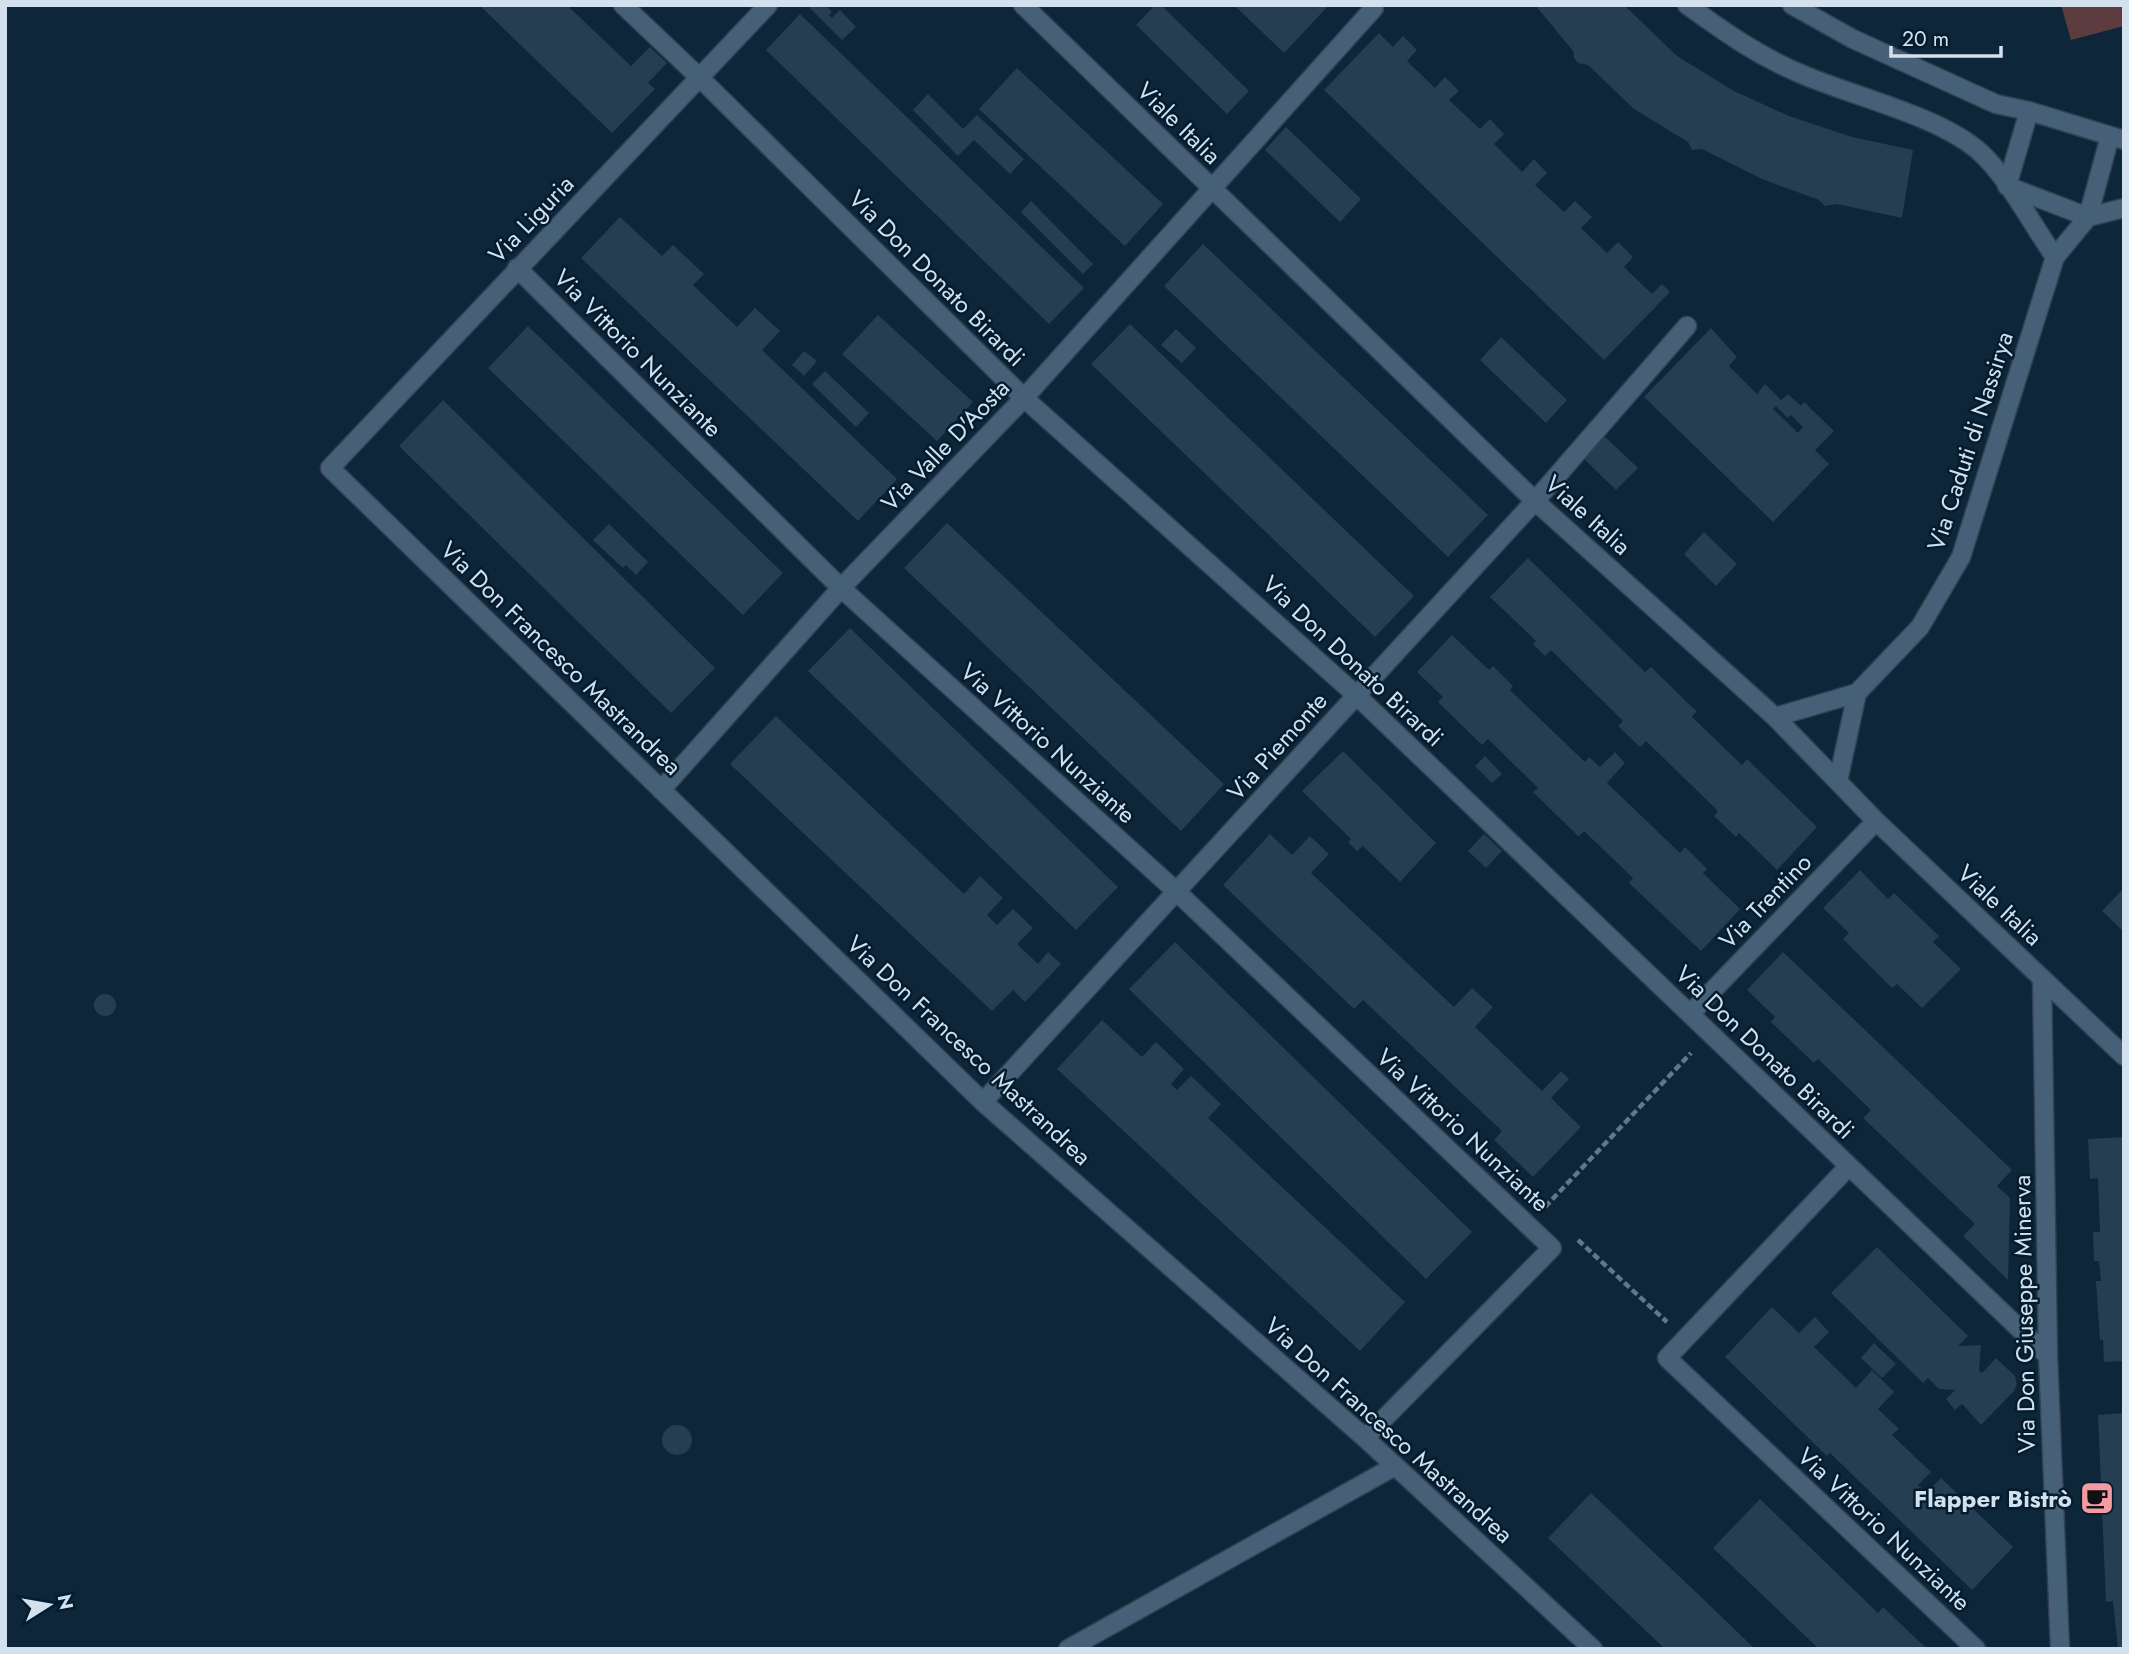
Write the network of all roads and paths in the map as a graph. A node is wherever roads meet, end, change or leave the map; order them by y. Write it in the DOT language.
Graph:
graph roads {
  1 [pos="623,5"];
  2 [pos="768,5"];
  3 [pos="1023,5"];
  4 [pos="1687,5"];
  5 [pos="1792,5"];
  6 [pos="1374,8"];
  7 [pos="701,78"];
  8 [pos="2029,111"];
  9 [pos="2117,138"];
  10 [pos="2007,186"];
  11 [pos="1211,190"];
  12 [pos="2124,208"];
  13 [pos="2088,217"];
  14 [pos="2055,257"];
  15 [pos="517,268"];
  16 [pos="1687,326"];
  17 [pos="1024,398"];
  18 [pos="330,468"];
  19 [pos="1535,501"];
  20 [pos="841,588"];
  21 [pos="1857,694"];
  22 [pos="1356,695"];
  23 [pos="1775,717"];
  24 [pos="1838,781"];
  25 [pos="662,790"];
  26 [pos="1876,821"];
  27 [pos="1177,892"];
  28 [pos="2042,978"];
  29 [pos="1690,1014"];
  30 [pos="1710,1033"];
  31 [pos="2124,1056"];
  32 [pos="984,1102"];
  33 [pos="1848,1167"];
  34 [pos="1528,1225"];
  35 [pos="1574,1237"];
  36 [pos="1685,1339"];
  37 [pos="2048,1356"];
  38 [pos="1365,1438"];
  39 [pos="1395,1466"];
  40 [pos="1068,1649"];
  41 [pos="1592,1649"];
  42 [pos="1976,1649"];
  43 [pos="2060,1649"];
  1 -- 7 [label="street, Via Don Donato Birardi"];
  2 -- 7 [label="street, Via Liguria"];
  3 -- 11 [label="street, Viale Italia"];
  4 -- 10 [label="street"];
  5 -- 8 [label="street"];
  6 -- 11 [label="street, Via Valle D'Aosta"];
  7 -- 15 [label="street, Via Liguria"];
  7 -- 17 [label="street, Via Don Donato Birardi"];
  8 -- 9 [label="street"];
  8 -- 10 [label="street"];
  9 -- 13 [label="street"];
  10 -- 13 [label="street"];
  10 -- 14 [label="street"];
  11 -- 17 [label="street, Via Valle D'Aosta"];
  11 -- 19 [label="street, Viale Italia"];
  12 -- 13 [label="street"];
  13 -- 14 [label="street"];
  14 -- 21 [label="street, Via Caduti di Nassirya"];
  15 -- 18 [label="street, Via Liguria"];
  15 -- 20 [label="street, Via Vittorio Nunziante"];
  16 -- 19 [label="street, Via Piemonte"];
  17 -- 20 [label="street, Via Valle D'Aosta"];
  17 -- 22 [label="street, Via Don Donato Birardi"];
  18 -- 25 [label="street, Via Don Francesco Mastrandrea"];
  19 -- 22 [label="street, Via Piemonte"];
  19 -- 23 [label="street, Viale Italia"];
  20 -- 25 [label="street, Via Valle D'Aosta"];
  20 -- 27 [label="street, Via Vittorio Nunziante"];
  21 -- 23 [label="street"];
  21 -- 24 [label="street"];
  22 -- 27 [label="street, Via Piemonte"];
  22 -- 29 [label="street, Via Don Donato Birardi"];
  23 -- 24 [label="street, Viale Italia"];
  24 -- 26 [label="street, Viale Italia"];
  25 -- 32 [label="street, Via Don Francesco Mastrandrea"];
  26 -- 28 [label="street, Viale Italia"];
  26 -- 29 [label="street, Via Trentino"];
  27 -- 32 [label="street, Via Piemonte"];
  27 -- 34 [label="street, Via Vittorio Nunziante"];
  28 -- 31 [label="street, Viale Italia"];
  28 -- 37 [label="street, Via Don Giuseppe Minerva"];
  29 -- 30 [label="street, Via Don Donato Birardi"];
  30 -- 33 [label="street, Via Don Donato Birardi"];
  30 -- 34 [label="path"];
  32 -- 38 [label="street, Via Don Francesco Mastrandrea"];
  33 -- 36 [label="street"];
  33 -- 37 [label="street, Via Don Donato Birardi"];
  34 -- 38 [label="street, Via Vittorio Nunziante"];
  35 -- 36 [label="path"];
  36 -- 42 [label="street, Via Vittorio Nunziante"];
  37 -- 43 [label="street, Via Don Giuseppe Minerva"];
  38 -- 39 [label="street, Via Don Francesco Mastrandrea"];
  39 -- 40 [label="street"];
  39 -- 41 [label="street, Via Don Francesco Mastrandrea"];
}
